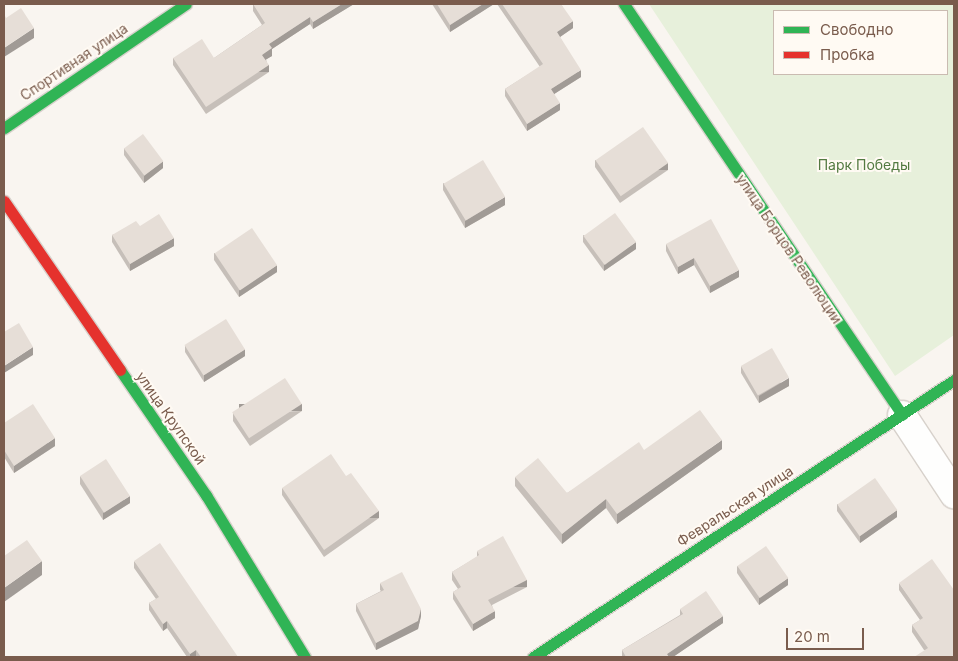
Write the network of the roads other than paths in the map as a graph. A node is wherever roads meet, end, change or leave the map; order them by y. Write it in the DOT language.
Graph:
graph roads {
  1 [pos="186,4"];
  2 [pos="624,4"];
  3 [pos="4,128"];
  4 [pos="4,201"];
  5 [pos="954,380"];
  6 [pos="902,415"];
  7 [pos="954,494"];
  8 [pos="305,657"];
  9 [pos="532,657"];
  1 -- 3 [label="street, Спортивная улица"];
  2 -- 6 [label="street, улица Борцов Революции"];
  4 -- 8 [label="street, улица Крупской"];
  5 -- 6 [label="street, Февральская улица"];
  6 -- 7 [label="street, улица Борцов Революции"];
  6 -- 9 [label="street, Февральская улица"];
}
